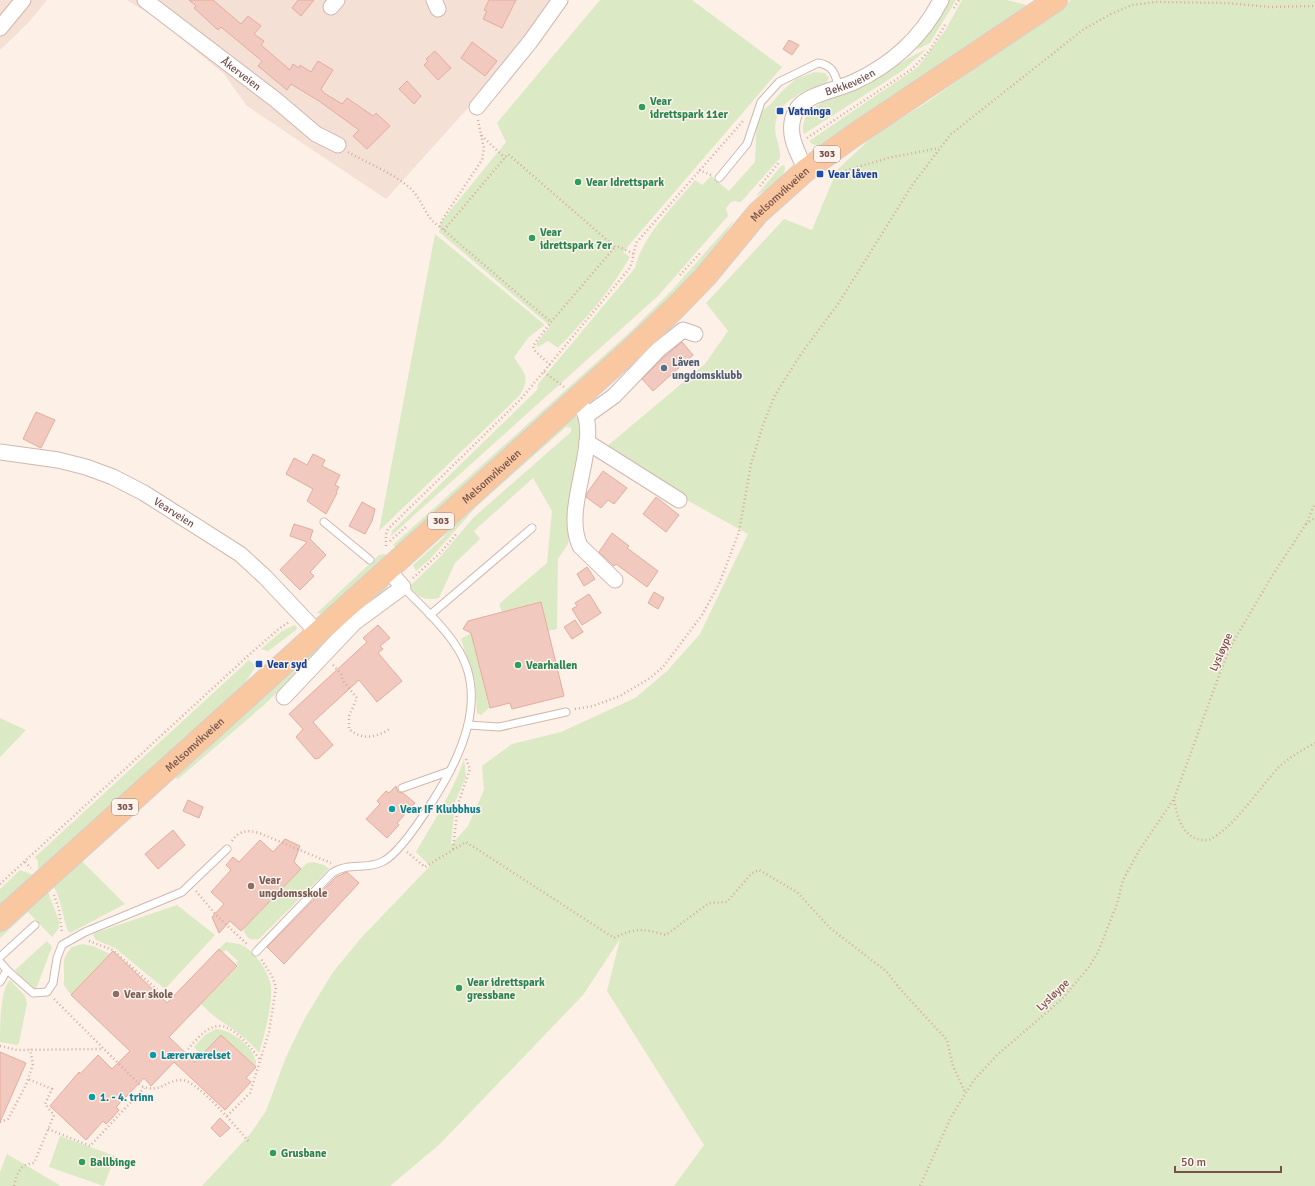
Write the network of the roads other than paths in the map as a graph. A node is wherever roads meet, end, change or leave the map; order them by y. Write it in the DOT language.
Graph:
graph roads {
  1 [pos="23,0"];
  2 [pos="145,0"];
  3 [pos="560,0"];
  4 [pos="941,0"];
  5 [pos="1056,0"];
  6 [pos="0,28"];
  7 [pos="839,87"];
  8 [pos="477,107"];
  9 [pos="338,146"];
  10 [pos="806,170"];
  11 [pos="719,178"];
  12 [pos="695,334"];
  13 [pos="571,396"];
  14 [pos="587,442"];
  15 [pos="0,452"];
  16 [pos="679,500"];
  17 [pos="324,522"];
  18 [pos="532,528"];
  19 [pos="379,565"];
  20 [pos="615,580"];
  21 [pos="403,587"];
  22 [pos="430,616"];
  23 [pos="317,632"];
  24 [pos="284,696"];
  25 [pos="566,712"];
  26 [pos="468,724"];
  27 [pos="450,771"];
  28 [pos="402,788"];
  29 [pos="227,849"];
  30 [pos="0,920"];
  31 [pos="35,925"];
  32 [pos="256,952"];
  33 [pos="0,957"];
  34 [pos="0,962"];
  35 [pos="7,970"];
  36 [pos="0,982"];
  1 -- 6 [label="street"];
  2 -- 9 [label="street, Åkerveien"];
  3 -- 8 [label="street"];
  4 -- 7 [label="street, Bekkeveien"];
  5 -- 10 [label="main road, Melsomvikveien / 303"];
  7 -- 10 [label="street, Bekkeveien"];
  7 -- 11 [label="lane"];
  10 -- 13 [label="main road, Melsomvikveien / 303"];
  12 -- 13 [label="street, Melsomvikveien"];
  13 -- 14 [label="street"];
  13 -- 19 [label="main road, Melsomvikveien / 303"];
  14 -- 16 [label="street"];
  14 -- 20 [label="street"];
  15 -- 23 [label="street, Vearveien"];
  17 -- 19 [label="lane"];
  18 -- 22 [label="lane"];
  19 -- 21 [label="street"];
  19 -- 23 [label="main road, Melsomvikveien / 303"];
  21 -- 22 [label="lane"];
  21 -- 24 [label="street"];
  22 -- 26 [label="lane"];
  23 -- 30 [label="main road, Melsomvikveien / 303"];
  25 -- 26 [label="lane"];
  26 -- 27 [label="lane"];
  27 -- 28 [label="lane"];
  27 -- 32 [label="lane"];
  29 -- 35 [label="lane"];
  31 -- 33 [label="lane"];
  34 -- 35 [label="lane"];
  35 -- 36 [label="lane"];
}
